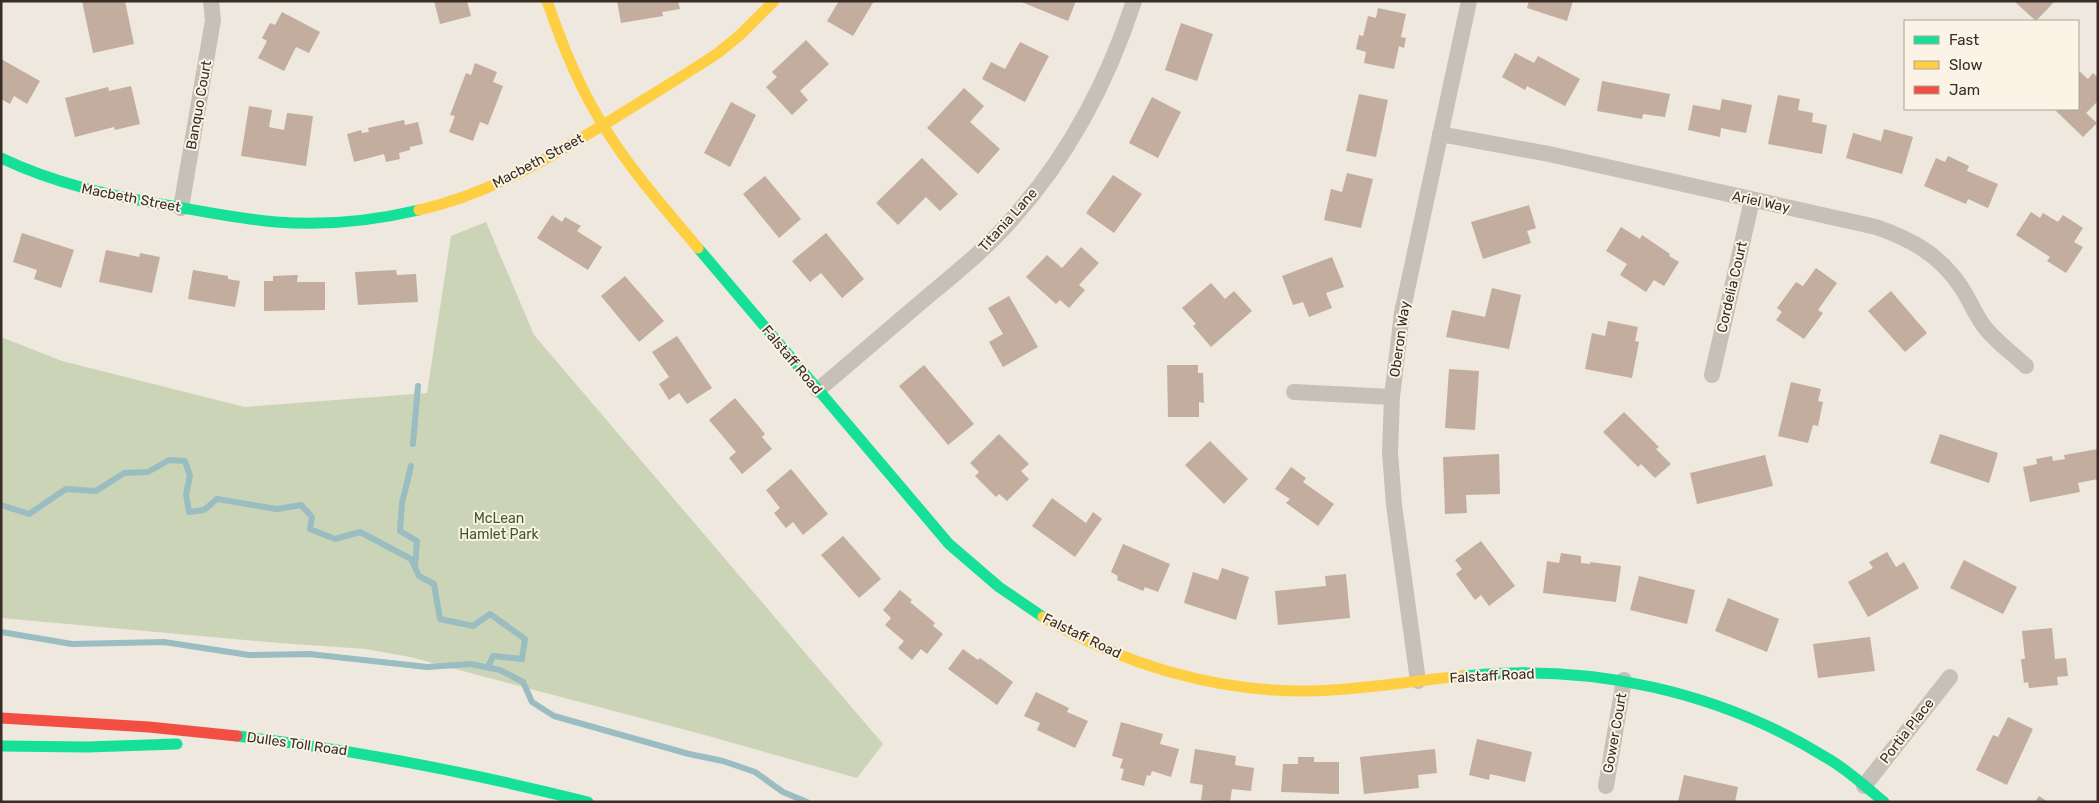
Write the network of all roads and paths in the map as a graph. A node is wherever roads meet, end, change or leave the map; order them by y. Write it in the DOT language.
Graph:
graph roads {
  1 [pos="211,1"];
  2 [pos="547,1"];
  3 [pos="774,1"];
  4 [pos="1134,1"];
  5 [pos="1470,1"];
  6 [pos="603,125"];
  7 [pos="1440,134"];
  8 [pos="1,158"];
  9 [pos="1752,200"];
  10 [pos="181,208"];
  11 [pos="2026,366"];
  12 [pos="1712,375"];
  13 [pos="818,390"];
  14 [pos="1294,392"];
  15 [pos="1392,397"];
  16 [pos="1950,677"];
  17 [pos="1624,680"];
  18 [pos="1418,682"];
  19 [pos="1,718"];
  20 [pos="278,740"];
  21 [pos="1,746"];
  22 [pos="1606,786"];
  23 [pos="1864,786"];
  24 [pos="588,802"];
  25 [pos="1884,802"];
  1 -- 10 [label="street, Banquo Court"];
  2 -- 6 [label="main road, Falstaff Road"];
  3 -- 6 [label="main road, Macbeth Street"];
  4 -- 13 [label="street, Titania Lane"];
  5 -- 7 [label="street, Oberon Way"];
  6 -- 10 [label="main road, Macbeth Street"];
  6 -- 13 [label="main road, Falstaff Road"];
  7 -- 9 [label="street, Ariel Way"];
  7 -- 15 [label="street, Oberon Way"];
  8 -- 10 [label="main road, Macbeth Street"];
  9 -- 11 [label="street, Ariel Way"];
  9 -- 12 [label="street, Cordelia Court"];
  13 -- 18 [label="main road, Falstaff Road"];
  14 -- 15 [label="street"];
  15 -- 18 [label="street, Oberon Way"];
  16 -- 23 [label="street, Portia Place"];
  17 -- 18 [label="main road, Falstaff Road"];
  17 -- 22 [label="street, Gower Court"];
  17 -- 23 [label="main road, Falstaff Road"];
  19 -- 20 [label="main road, Dulles Toll Road"];
  20 -- 21 [label="main road"];
  20 -- 24 [label="main road, Dulles Toll Road"];
  23 -- 25 [label="main road, Falstaff Road"];
}
